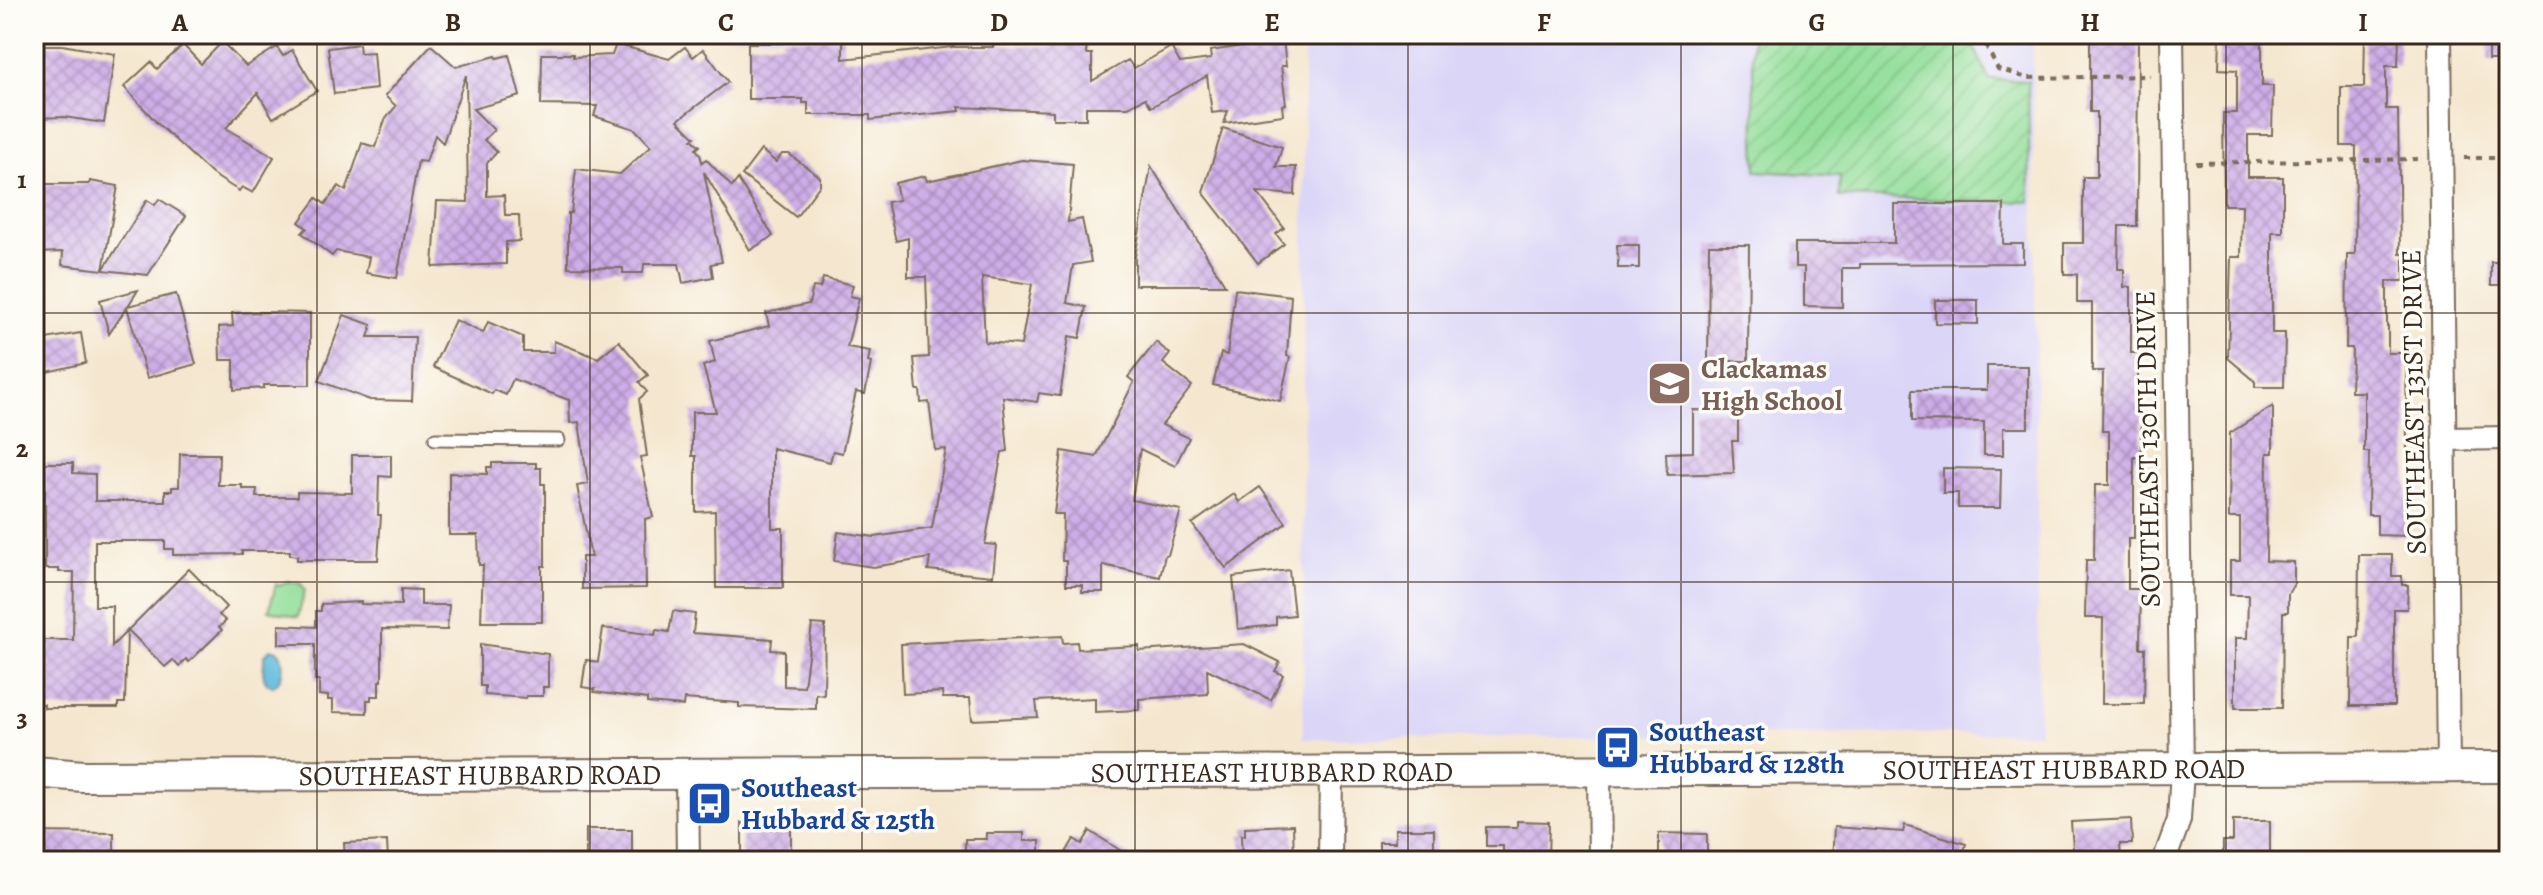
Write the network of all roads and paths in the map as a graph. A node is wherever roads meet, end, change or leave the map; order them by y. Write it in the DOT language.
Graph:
graph roads {
  1 [pos="1980,34"];
  2 [pos="2172,34"];
  3 [pos="2440,34"];
  4 [pos="2172,76"];
  5 [pos="2509,158"];
  6 [pos="2440,159"];
  7 [pos="2174,163"];
  8 [pos="2509,438"];
  9 [pos="435,439"];
  10 [pos="2444,439"];
  11 [pos="559,440"];
  12 [pos="2509,767"];
  13 [pos="2448,769"];
  14 [pos="2182,770"];
  15 [pos="1599,771"];
  16 [pos="34,772"];
  17 [pos="1331,772"];
  18 [pos="687,774"];
  19 [pos="688,861"];
  20 [pos="1330,861"];
  21 [pos="1600,861"];
  22 [pos="2164,861"];
  1 -- 4 [label="path"];
  2 -- 4 [label="street, SOUTHEAST 130TH DRIVE"];
  3 -- 6 [label="street, SOUTHEAST 131ST DRIVE"];
  4 -- 7 [label="street, SOUTHEAST 130TH DRIVE"];
  5 -- 6 [label="path"];
  6 -- 7 [label="path"];
  6 -- 10 [label="street, SOUTHEAST 131ST DRIVE"];
  7 -- 14 [label="street, SOUTHEAST 130TH DRIVE"];
  8 -- 10 [label="street"];
  9 -- 11 [label="lane"];
  10 -- 13 [label="street, SOUTHEAST 131ST DRIVE"];
  12 -- 13 [label="main road, SOUTHEAST HUBBARD ROAD"];
  13 -- 14 [label="main road, SOUTHEAST HUBBARD ROAD"];
  14 -- 15 [label="main road, SOUTHEAST HUBBARD ROAD"];
  14 -- 22 [label="street, SOUTHEAST 130TH DRIVE"];
  15 -- 17 [label="main road, SOUTHEAST HUBBARD ROAD"];
  15 -- 21 [label="street"];
  16 -- 18 [label="main road, SOUTHEAST HUBBARD ROAD"];
  17 -- 18 [label="main road, SOUTHEAST HUBBARD ROAD"];
  17 -- 20 [label="street"];
  18 -- 19 [label="street"];
}
